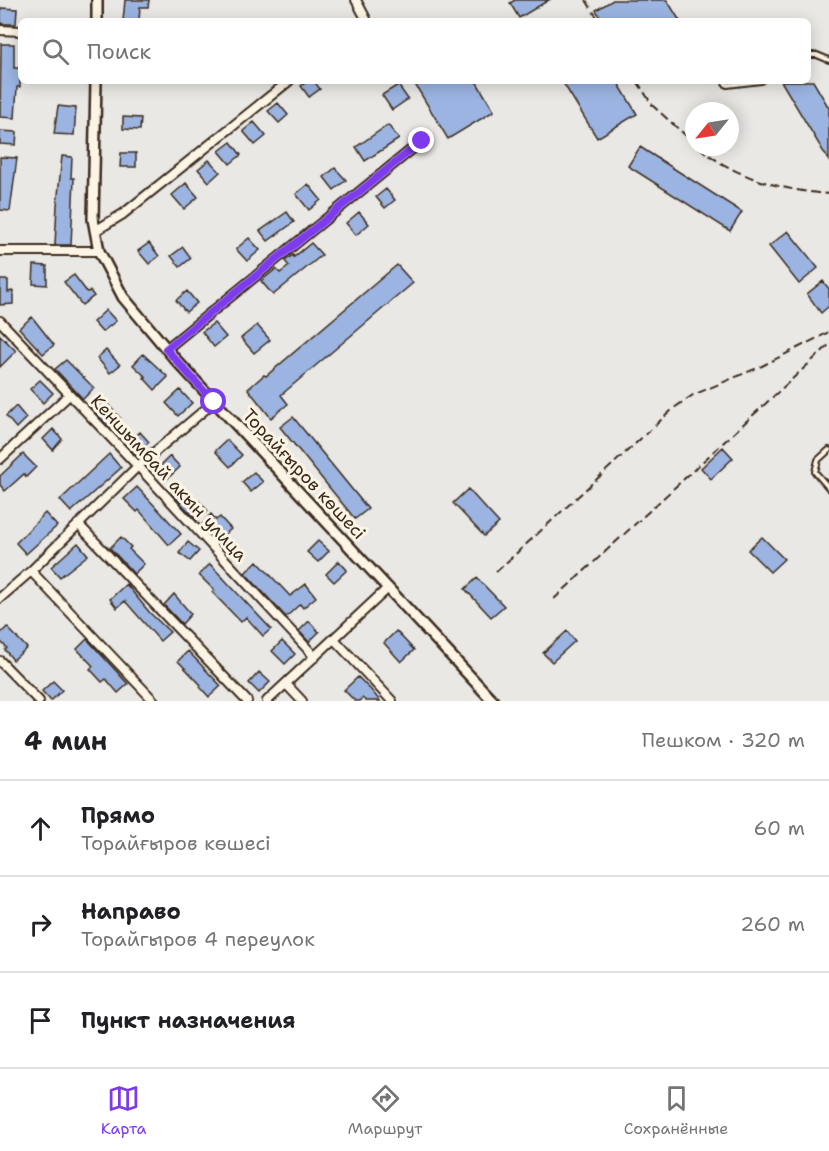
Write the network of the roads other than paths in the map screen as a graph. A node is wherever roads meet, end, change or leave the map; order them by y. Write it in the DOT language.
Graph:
graph roads {
  1 [pos="98,0"];
  2 [pos="356,0"];
  3 [pos="97,18"];
  4 [pos="364,18"];
  5 [pos="0,30"];
  6 [pos="18,31"];
  7 [pos="811,55"];
  8 [pos="829,60"];
  9 [pos="96,84"];
  10 [pos="285,84"];
  11 [pos="422,141"];
  12 [pos="95,231"];
  13 [pos="0,251"];
  14 [pos="99,251"];
  15 [pos="1,323"];
  16 [pos="166,349"];
  17 [pos="69,395"];
  18 [pos="214,402"];
  19 [pos="829,450"];
  20 [pos="0,459"];
  21 [pos="138,466"];
  22 [pos="829,488"];
  23 [pos="78,524"];
  24 [pos="32,571"];
  25 [pos="388,588"];
  26 [pos="0,598"];
  27 [pos="334,639"];
  28 [pos="315,657"];
  29 [pos="0,661"];
  30 [pos="286,684"];
  31 [pos="39,701"];
  32 [pos="154,701"];
  33 [pos="247,701"];
  34 [pos="267,701"];
  35 [pos="302,701"];
  36 [pos="392,701"];
  37 [pos="493,701"];
  1 -- 3 [label="street"];
  2 -- 4 [label="street"];
  5 -- 6 [label="street"];
  7 -- 8 [label="lane"];
  9 -- 12 [label="street, Торайғыров көшесі"];
  10 -- 12 [label="street"];
  11 -- 16 [label="street"];
  12 -- 14 [label="street, Торайғыров көшесі"];
  13 -- 14 [label="street"];
  14 -- 16 [label="street, Торайғыров көшесі"];
  15 -- 17 [label="street, Кеншымбай акын улица"];
  16 -- 18 [label="street, Торайғыров көшесі"];
  17 -- 20 [label="street"];
  17 -- 21 [label="street, Кеншымбай акын улица"];
  18 -- 21 [label="street"];
  18 -- 25 [label="street, Торайғыров көшесі"];
  19 -- 22 [label="lane"];
  21 -- 23 [label="street"];
  21 -- 28 [label="street, Кеншымбай акын улица"];
  23 -- 24 [label="street"];
  23 -- 33 [label="street"];
  24 -- 26 [label="street"];
  24 -- 32 [label="street"];
  25 -- 27 [label="street"];
  25 -- 37 [label="street, Торайғыров көшесі"];
  27 -- 28 [label="street"];
  27 -- 36 [label="street"];
  28 -- 30 [label="street"];
  29 -- 31 [label="street"];
  30 -- 34 [label="street"];
  30 -- 35 [label="street"];
}
